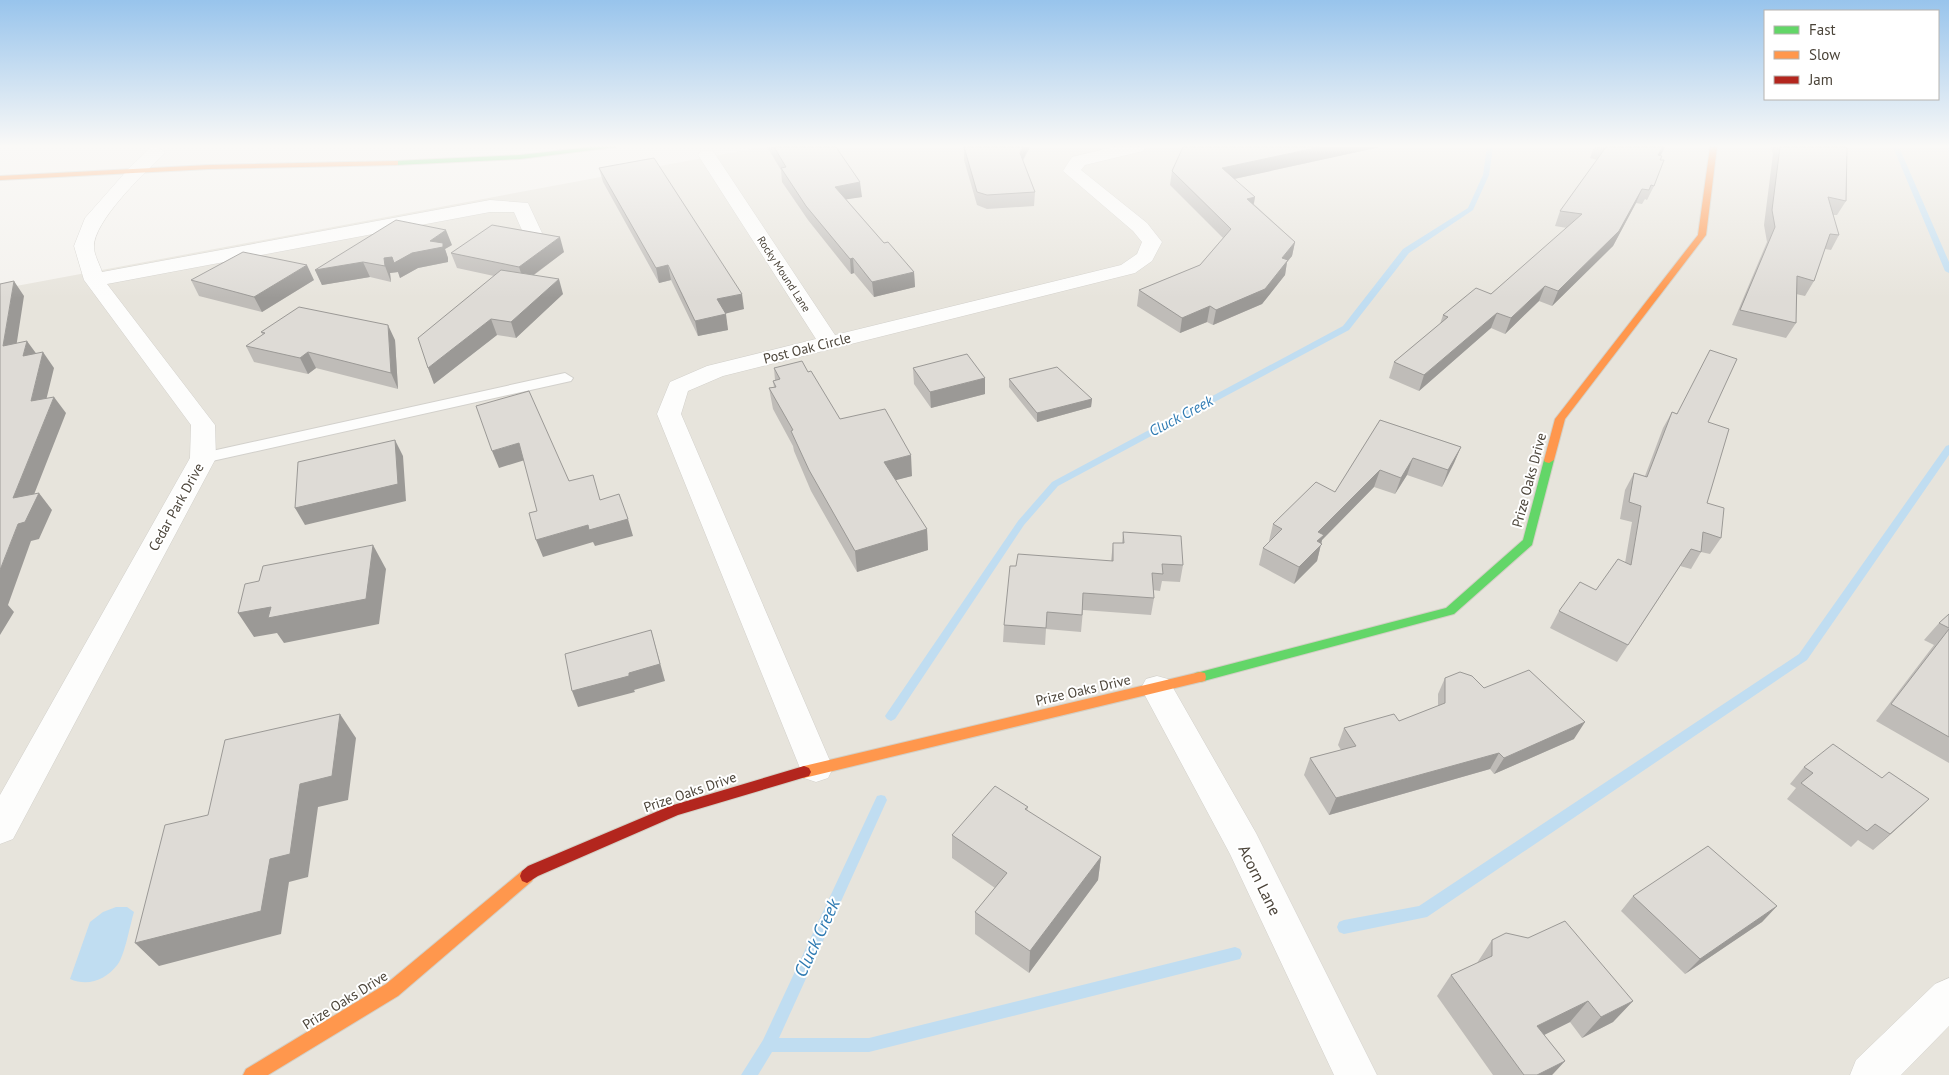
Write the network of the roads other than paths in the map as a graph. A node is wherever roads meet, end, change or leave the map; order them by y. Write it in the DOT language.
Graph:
graph roads {
  1 [pos="110,197"];
  2 [pos="735,197"];
  3 [pos="1104,197"];
  4 [pos="1707,197"];
  5 [pos="532,233"];
  6 [pos="94,280"];
  7 [pos="829,342"];
  8 [pos="565,378"];
  9 [pos="203,458"];
  10 [pos="1157,688"];
  11 [pos="816,768"];
  12 [pos="0,828"];
  13 [pos="1949,998"];
  14 [pos="252,1075"];
  15 [pos="1356,1075"];
  16 [pos="1871,1075"];
  1 -- 6 [label="street, Cedar Park Drive"];
  2 -- 7 [label="street, Rocky Mound Lane"];
  3 -- 7 [label="street, Post Oak Circle"];
  4 -- 10 [label="street, Prize Oaks Drive"];
  5 -- 6 [label="street"];
  6 -- 9 [label="street, Cedar Park Drive"];
  7 -- 11 [label="street, Post Oak Circle"];
  8 -- 9 [label="lane"];
  9 -- 12 [label="street, Cedar Park Drive"];
  10 -- 11 [label="street, Prize Oaks Drive"];
  10 -- 15 [label="street, Acorn Lane"];
  11 -- 14 [label="street, Prize Oaks Drive"];
  13 -- 16 [label="street"];
}
